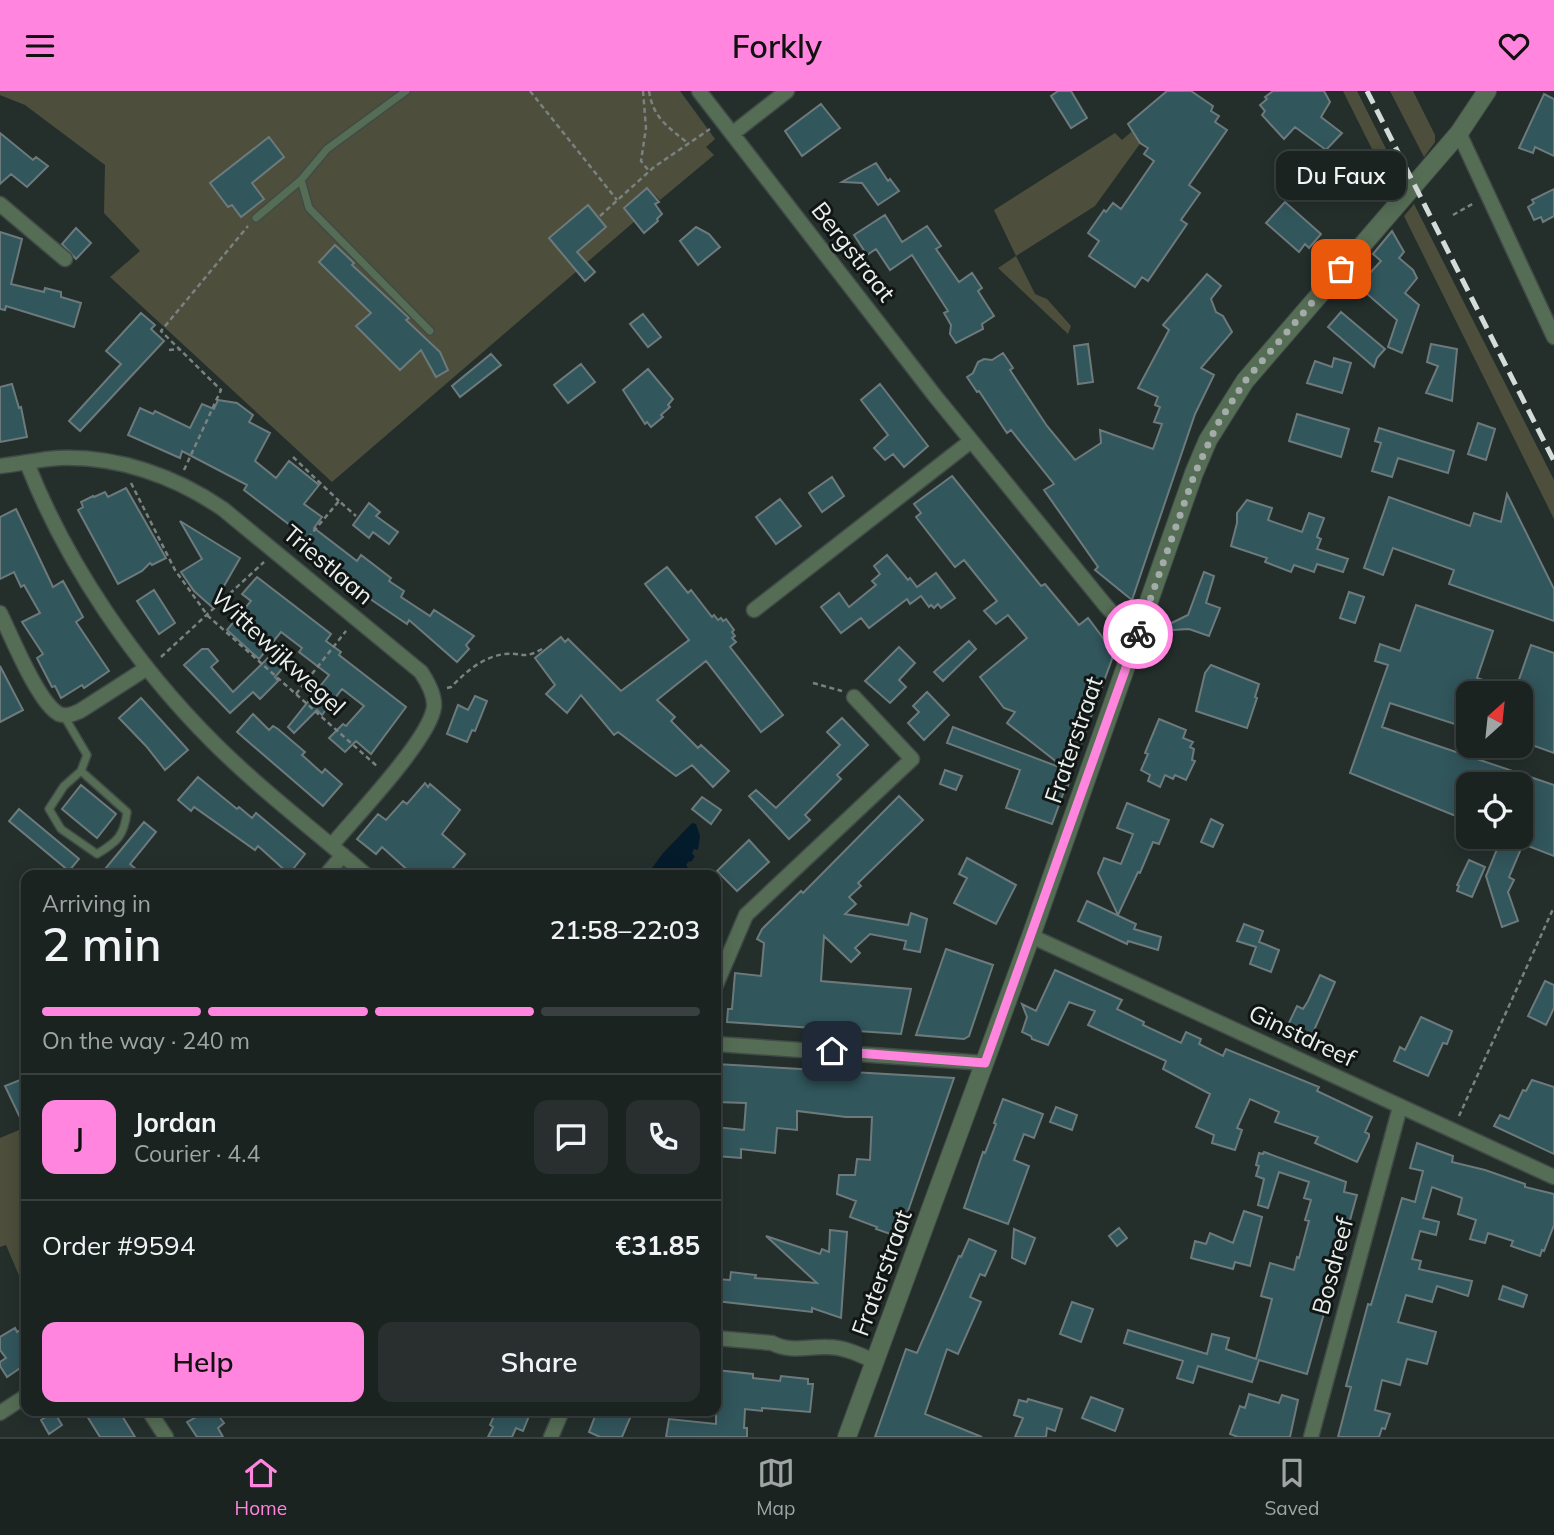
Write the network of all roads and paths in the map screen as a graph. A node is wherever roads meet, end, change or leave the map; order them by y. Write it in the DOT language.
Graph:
graph roads {
  1 [pos="406,91"];
  2 [pos="530,91"];
  3 [pos="643,91"];
  4 [pos="649,91"];
  5 [pos="699,91"];
  6 [pos="788,91"];
  7 [pos="1487,91"];
  8 [pos="722,121"];
  9 [pos="1459,133"];
  10 [pos="732,134"];
  11 [pos="689,143"];
  12 [pos="649,171"];
  13 [pos="301,180"];
  14 [pos="617,200"];
  15 [pos="0,204"];
  16 [pos="1471,205"];
  17 [pos="1453,215"];
  18 [pos="600,216"];
  19 [pos="256,218"];
  20 [pos="65,259"];
  21 [pos="430,331"];
  22 [pos="1554,337"];
  23 [pos="180,349"];
  24 [pos="169,350"];
  25 [pos="971,441"];
  26 [pos="293,457"];
  27 [pos="27,463"];
  28 [pos="121,464"];
  29 [pos="0,466"];
  30 [pos="178,482"];
  31 [pos="339,501"];
  32 [pos="356,516"];
  33 [pos="276,551"];
  34 [pos="288,561"];
  35 [pos="754,610"];
  36 [pos="0,613"];
  37 [pos="208,616"];
  38 [pos="356,618"];
  39 [pos="1138,632"];
  40 [pos="542,649"];
  41 [pos="147,668"];
  42 [pos="813,683"];
  43 [pos="431,692"];
  44 [pos="296,694"];
  45 [pos="854,697"];
  46 [pos="63,715"];
  47 [pos="81,771"];
  48 [pos="389,777"];
  49 [pos="331,845"];
  50 [pos="343,855"];
  51 [pos="330,870"];
  52 [pos="360,870"];
  53 [pos="1553,908"];
  54 [pos="1031,936"];
  55 [pos="721,973"];
  56 [pos="721,1044"];
  57 [pos="985,1063"];
  58 [pos="1400,1107"];
  59 [pos="1452,1131"];
  60 [pos="1554,1177"];
  61 [pos="721,1338"];
  62 [pos="876,1362"];
  63 [pos="21,1400"];
  64 [pos="0,1413"];
  65 [pos="152,1416"];
  66 [pos="561,1416"];
  67 [pos="555,1436"];
  68 [pos="166,1437"];
  69 [pos="847,1437"];
  70 [pos="1311,1437"];
  1 -- 13 [label="lane"];
  2 -- 14 [label="path"];
  3 -- 12 [label="path"];
  4 -- 11 [label="path"];
  5 -- 8 [label="street, Bergstraat"];
  6 -- 10 [label="street"];
  7 -- 9 [label="street, Fraterstraat"];
  8 -- 10 [label="street, Bergstraat"];
  8 -- 11 [label="path"];
  9 -- 22 [label="street"];
  9 -- 39 [label="street, Fraterstraat"];
  10 -- 25 [label="street, Bergstraat"];
  11 -- 12 [label="path"];
  12 -- 14 [label="path"];
  13 -- 19 [label="lane"];
  13 -- 21 [label="lane"];
  14 -- 18 [label="path"];
  15 -- 20 [label="street"];
  16 -- 17 [label="path"];
  19 -- 23 [label="path"];
  23 -- 24 [label="path"];
  23 -- 30 [label="path"];
  25 -- 35 [label="street"];
  25 -- 39 [label="street, Bergstraat"];
  26 -- 31 [label="path"];
  27 -- 28 [label="street, Triestlaan"];
  27 -- 29 [label="street, Triestlaan"];
  27 -- 41 [label="street"];
  28 -- 30 [label="street, Triestlaan"];
  28 -- 37 [label="path, Wittewijkwegel"];
  30 -- 33 [label="street, Triestlaan"];
  31 -- 32 [label="path"];
  31 -- 34 [label="path"];
  33 -- 34 [label="street, Triestlaan"];
  33 -- 37 [label="path"];
  34 -- 38 [label="street, Triestlaan"];
  36 -- 46 [label="street"];
  37 -- 41 [label="path"];
  37 -- 44 [label="path, Wittewijkwegel"];
  38 -- 43 [label="street, Triestlaan"];
  38 -- 44 [label="path"];
  39 -- 54 [label="street, Fraterstraat"];
  40 -- 43 [label="path"];
  41 -- 46 [label="street"];
  41 -- 49 [label="street"];
  42 -- 45 [label="path"];
  43 -- 48 [label="street"];
  44 -- 48 [label="path, Wittewijkwegel"];
  45 -- 55 [label="street"];
  46 -- 47 [label="lane"];
  47 -- 47 [label="lane"];
  48 -- 49 [label="street"];
  49 -- 50 [label="street"];
  50 -- 51 [label="street"];
  50 -- 52 [label="street"];
  53 -- 59 [label="path"];
  54 -- 57 [label="street, Fraterstraat"];
  54 -- 58 [label="street, Ginstdreef"];
  56 -- 57 [label="street"];
  57 -- 62 [label="street, Fraterstraat"];
  58 -- 59 [label="street, Ginstdreef"];
  58 -- 70 [label="street, Bosdreef"];
  59 -- 60 [label="street, Ginstdreef"];
  61 -- 62 [label="street"];
  62 -- 69 [label="street, Fraterstraat"];
  63 -- 64 [label="street"];
  65 -- 68 [label="street"];
  66 -- 67 [label="street"];
}
